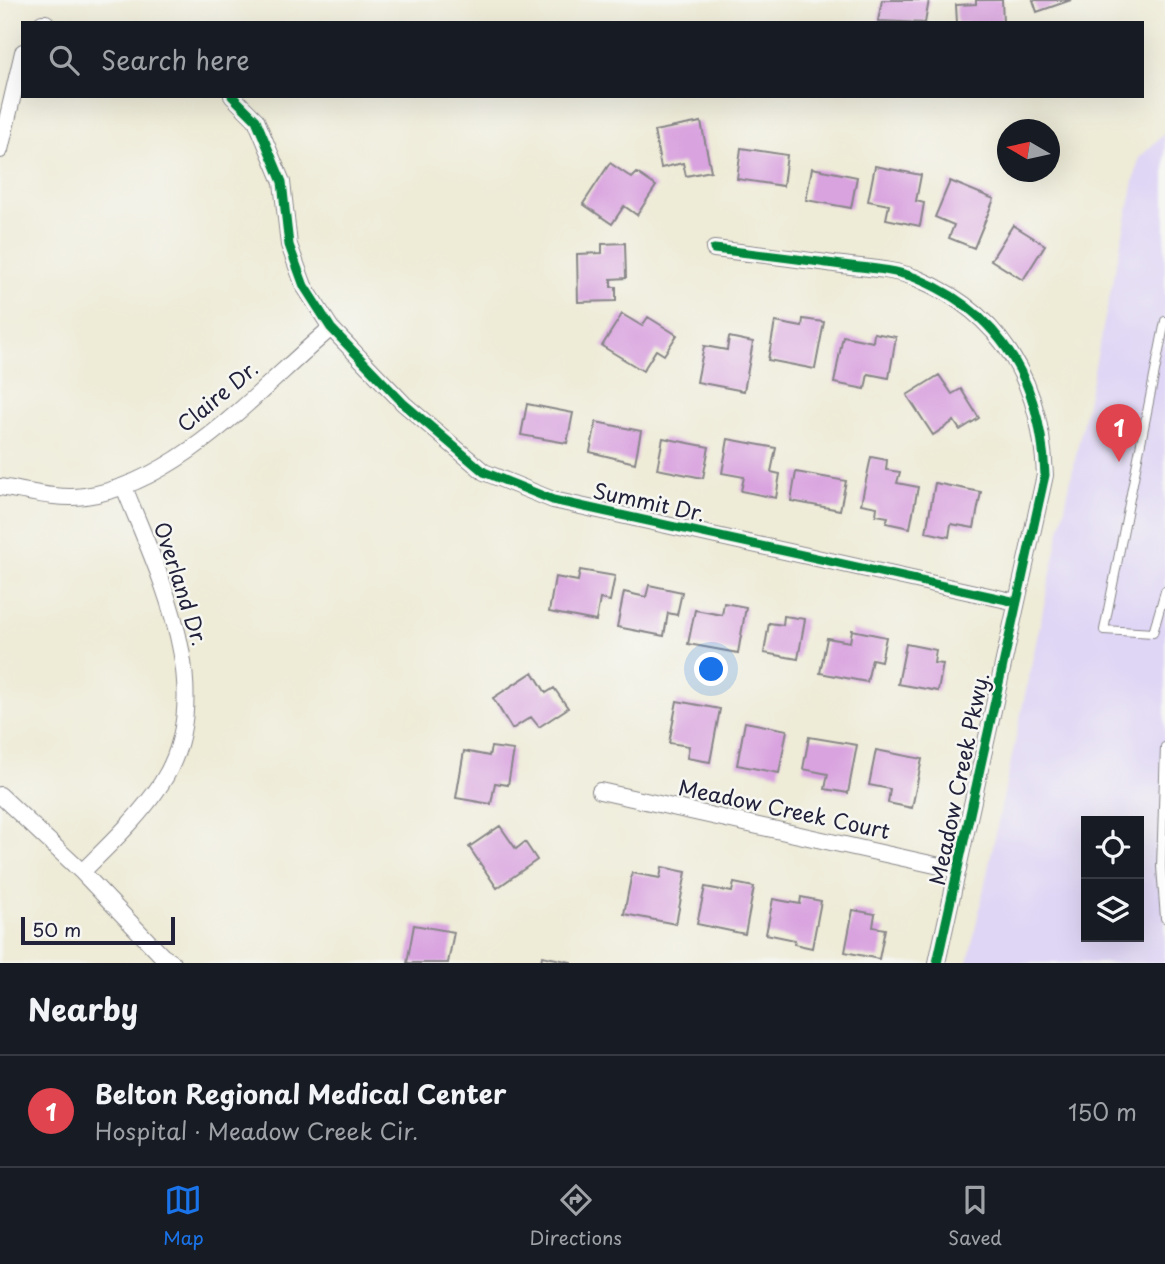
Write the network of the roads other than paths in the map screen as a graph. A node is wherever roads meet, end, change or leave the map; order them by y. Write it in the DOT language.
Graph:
graph roads {
  1 [pos="21,61"];
  2 [pos="234,98"];
  3 [pos="0,150"];
  4 [pos="715,250"];
  5 [pos="1165,321"];
  6 [pos="331,328"];
  7 [pos="0,486"];
  8 [pos="124,488"];
  9 [pos="1165,591"];
  10 [pos="1016,602"];
  11 [pos="1165,747"];
  12 [pos="600,791"];
  13 [pos="0,795"];
  14 [pos="1164,813"];
  15 [pos="1163,867"];
  16 [pos="958,870"];
  17 [pos="82,872"];
  18 [pos="1165,918"];
  19 [pos="164,961"];
  20 [pos="937,963"];
  1 -- 3 [label="street"];
  2 -- 6 [label="street, Summit Dr."];
  4 -- 10 [label="street, Meadow Creek Pkwy."];
  5 -- 9 [label="lane"];
  6 -- 8 [label="street, Claire Dr."];
  6 -- 10 [label="street, Summit Dr."];
  7 -- 8 [label="street, Claire Dr."];
  8 -- 17 [label="street, Overland Dr."];
  10 -- 16 [label="street, Meadow Creek Pkwy."];
  11 -- 14 [label="lane"];
  12 -- 16 [label="street, Meadow Creek Court"];
  13 -- 17 [label="street"];
  14 -- 15 [label="lane"];
  15 -- 18 [label="lane"];
  16 -- 20 [label="street, Meadow Creek Pkwy."];
  17 -- 19 [label="street"];
}
